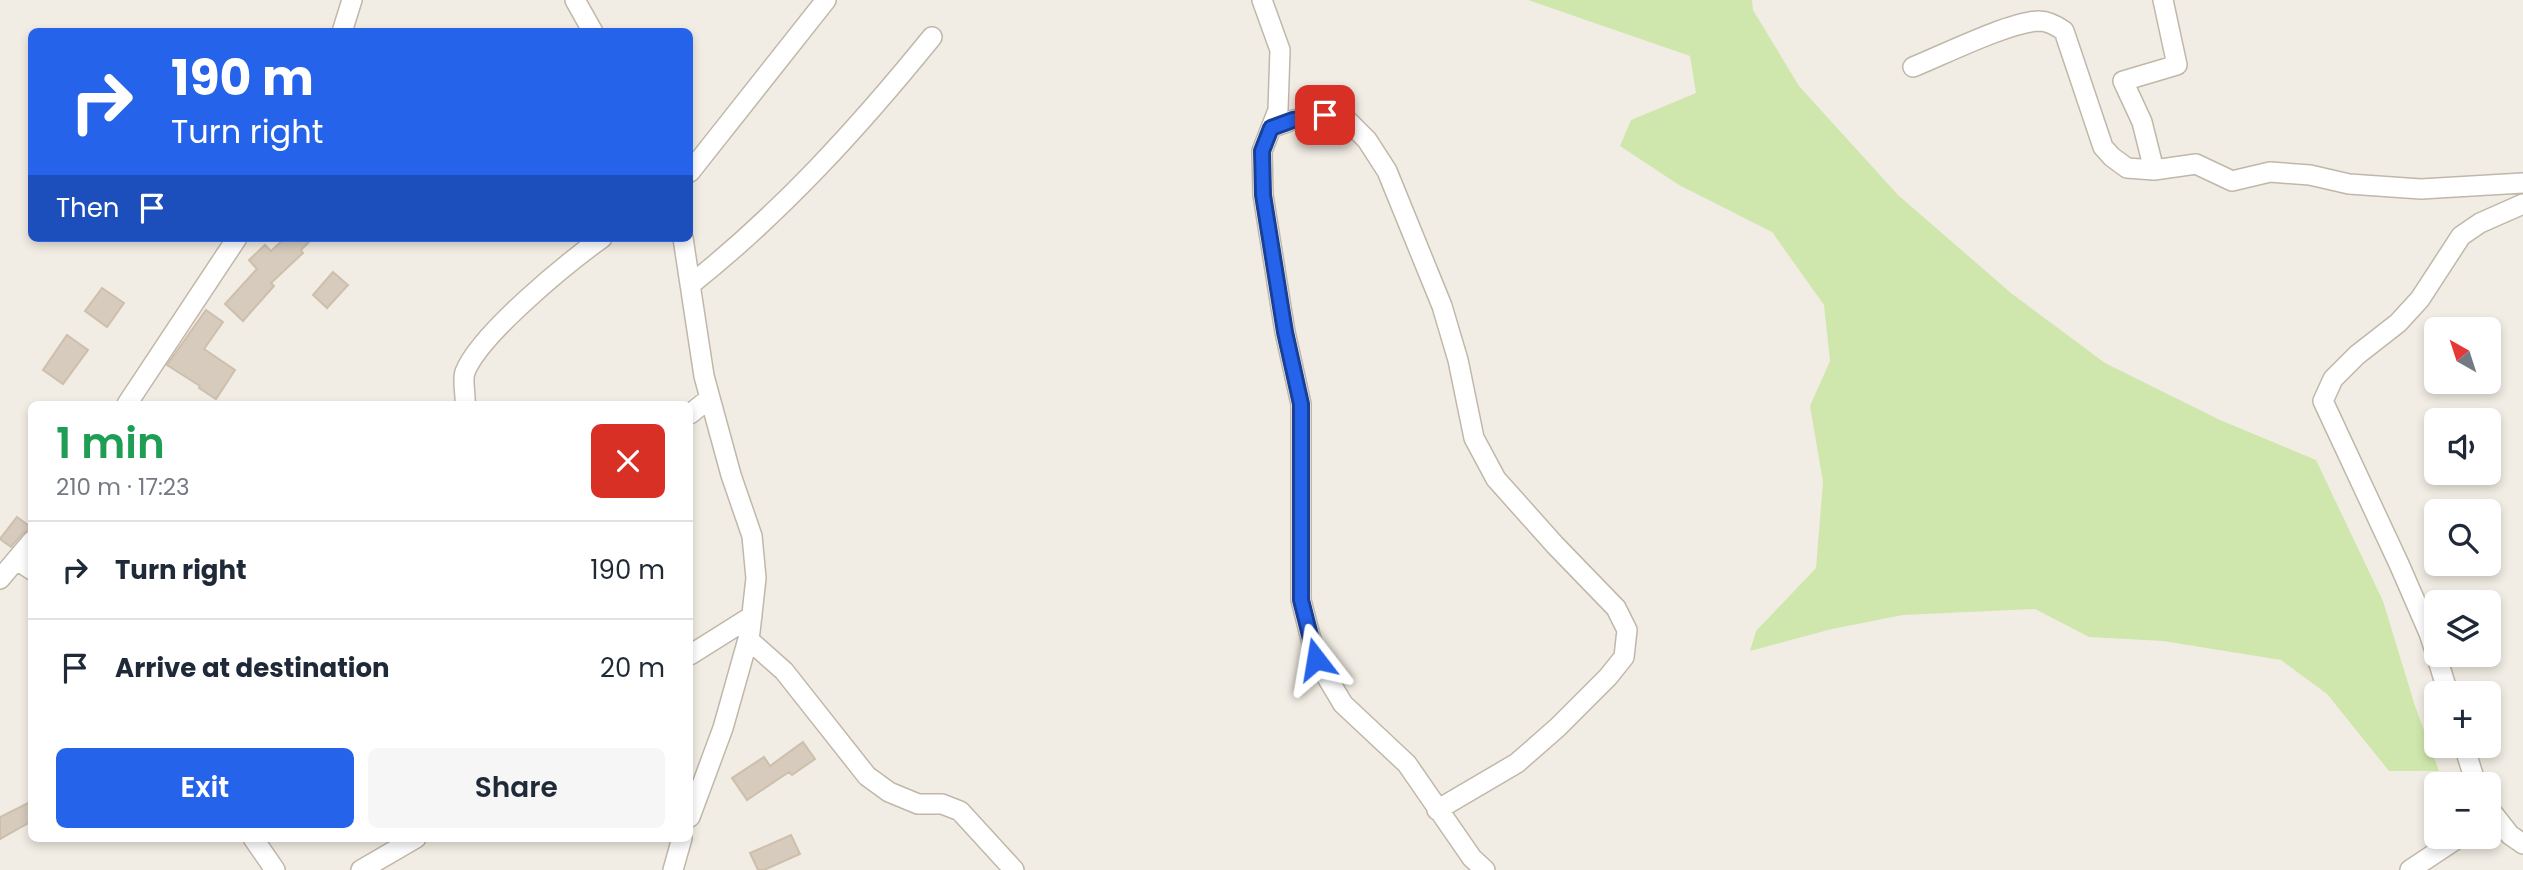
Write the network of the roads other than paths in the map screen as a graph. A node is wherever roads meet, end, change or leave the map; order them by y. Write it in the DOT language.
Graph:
graph roads {
  1 [pos="352,0"];
  2 [pos="575,0"];
  3 [pos="826,0"];
  4 [pos="1262,0"];
  5 [pos="2163,0"];
  6 [pos="343,28"];
  7 [pos="591,28"];
  8 [pos="932,37"];
  9 [pos="1913,67"];
  10 [pos="1271,128"];
  11 [pos="693,168"];
  12 [pos="2154,170"];
  13 [pos="2523,183"];
  14 [pos="2523,204"];
  15 [pos="234,242"];
  16 [pos="597,242"];
  17 [pos="684,242"];
  18 [pos="690,285"];
  19 [pos="710,397"];
  20 [pos="129,401"];
  21 [pos="465,401"];
  22 [pos="693,411"];
  23 [pos="24,565"];
  24 [pos="0,579"];
  25 [pos="752,616"];
  26 [pos="2424,619"];
  27 [pos="748,639"];
  28 [pos="693,653"];
  29 [pos="693,809"];
  30 [pos="1437,810"];
  31 [pos="2501,824"];
  32 [pos="256,842"];
  33 [pos="409,842"];
  34 [pos="681,842"];
  35 [pos="2523,844"];
  36 [pos="2442,849"];
  37 [pos="275,870"];
  38 [pos="361,870"];
  39 [pos="673,870"];
  40 [pos="1014,870"];
  41 [pos="1485,870"];
  42 [pos="2410,870"];
  1 -- 6 [label="street"];
  2 -- 7 [label="street"];
  3 -- 11 [label="street"];
  4 -- 10 [label="street"];
  5 -- 12 [label="street"];
  8 -- 18 [label="street"];
  9 -- 12 [label="street"];
  10 -- 30 [label="street"];
  10 -- 30 [label="street"];
  12 -- 13 [label="street"];
  14 -- 26 [label="street"];
  15 -- 20 [label="street"];
  16 -- 21 [label="street"];
  17 -- 18 [label="street"];
  18 -- 19 [label="street"];
  19 -- 22 [label="street"];
  19 -- 25 [label="street"];
  23 -- 24 [label="street"];
  25 -- 27 [label="street"];
  25 -- 28 [label="street"];
  27 -- 29 [label="street"];
  27 -- 40 [label="street"];
  30 -- 41 [label="street"];
  31 -- 35 [label="street"];
  32 -- 37 [label="street"];
  33 -- 38 [label="street"];
  34 -- 39 [label="street"];
  36 -- 42 [label="street"];
}
